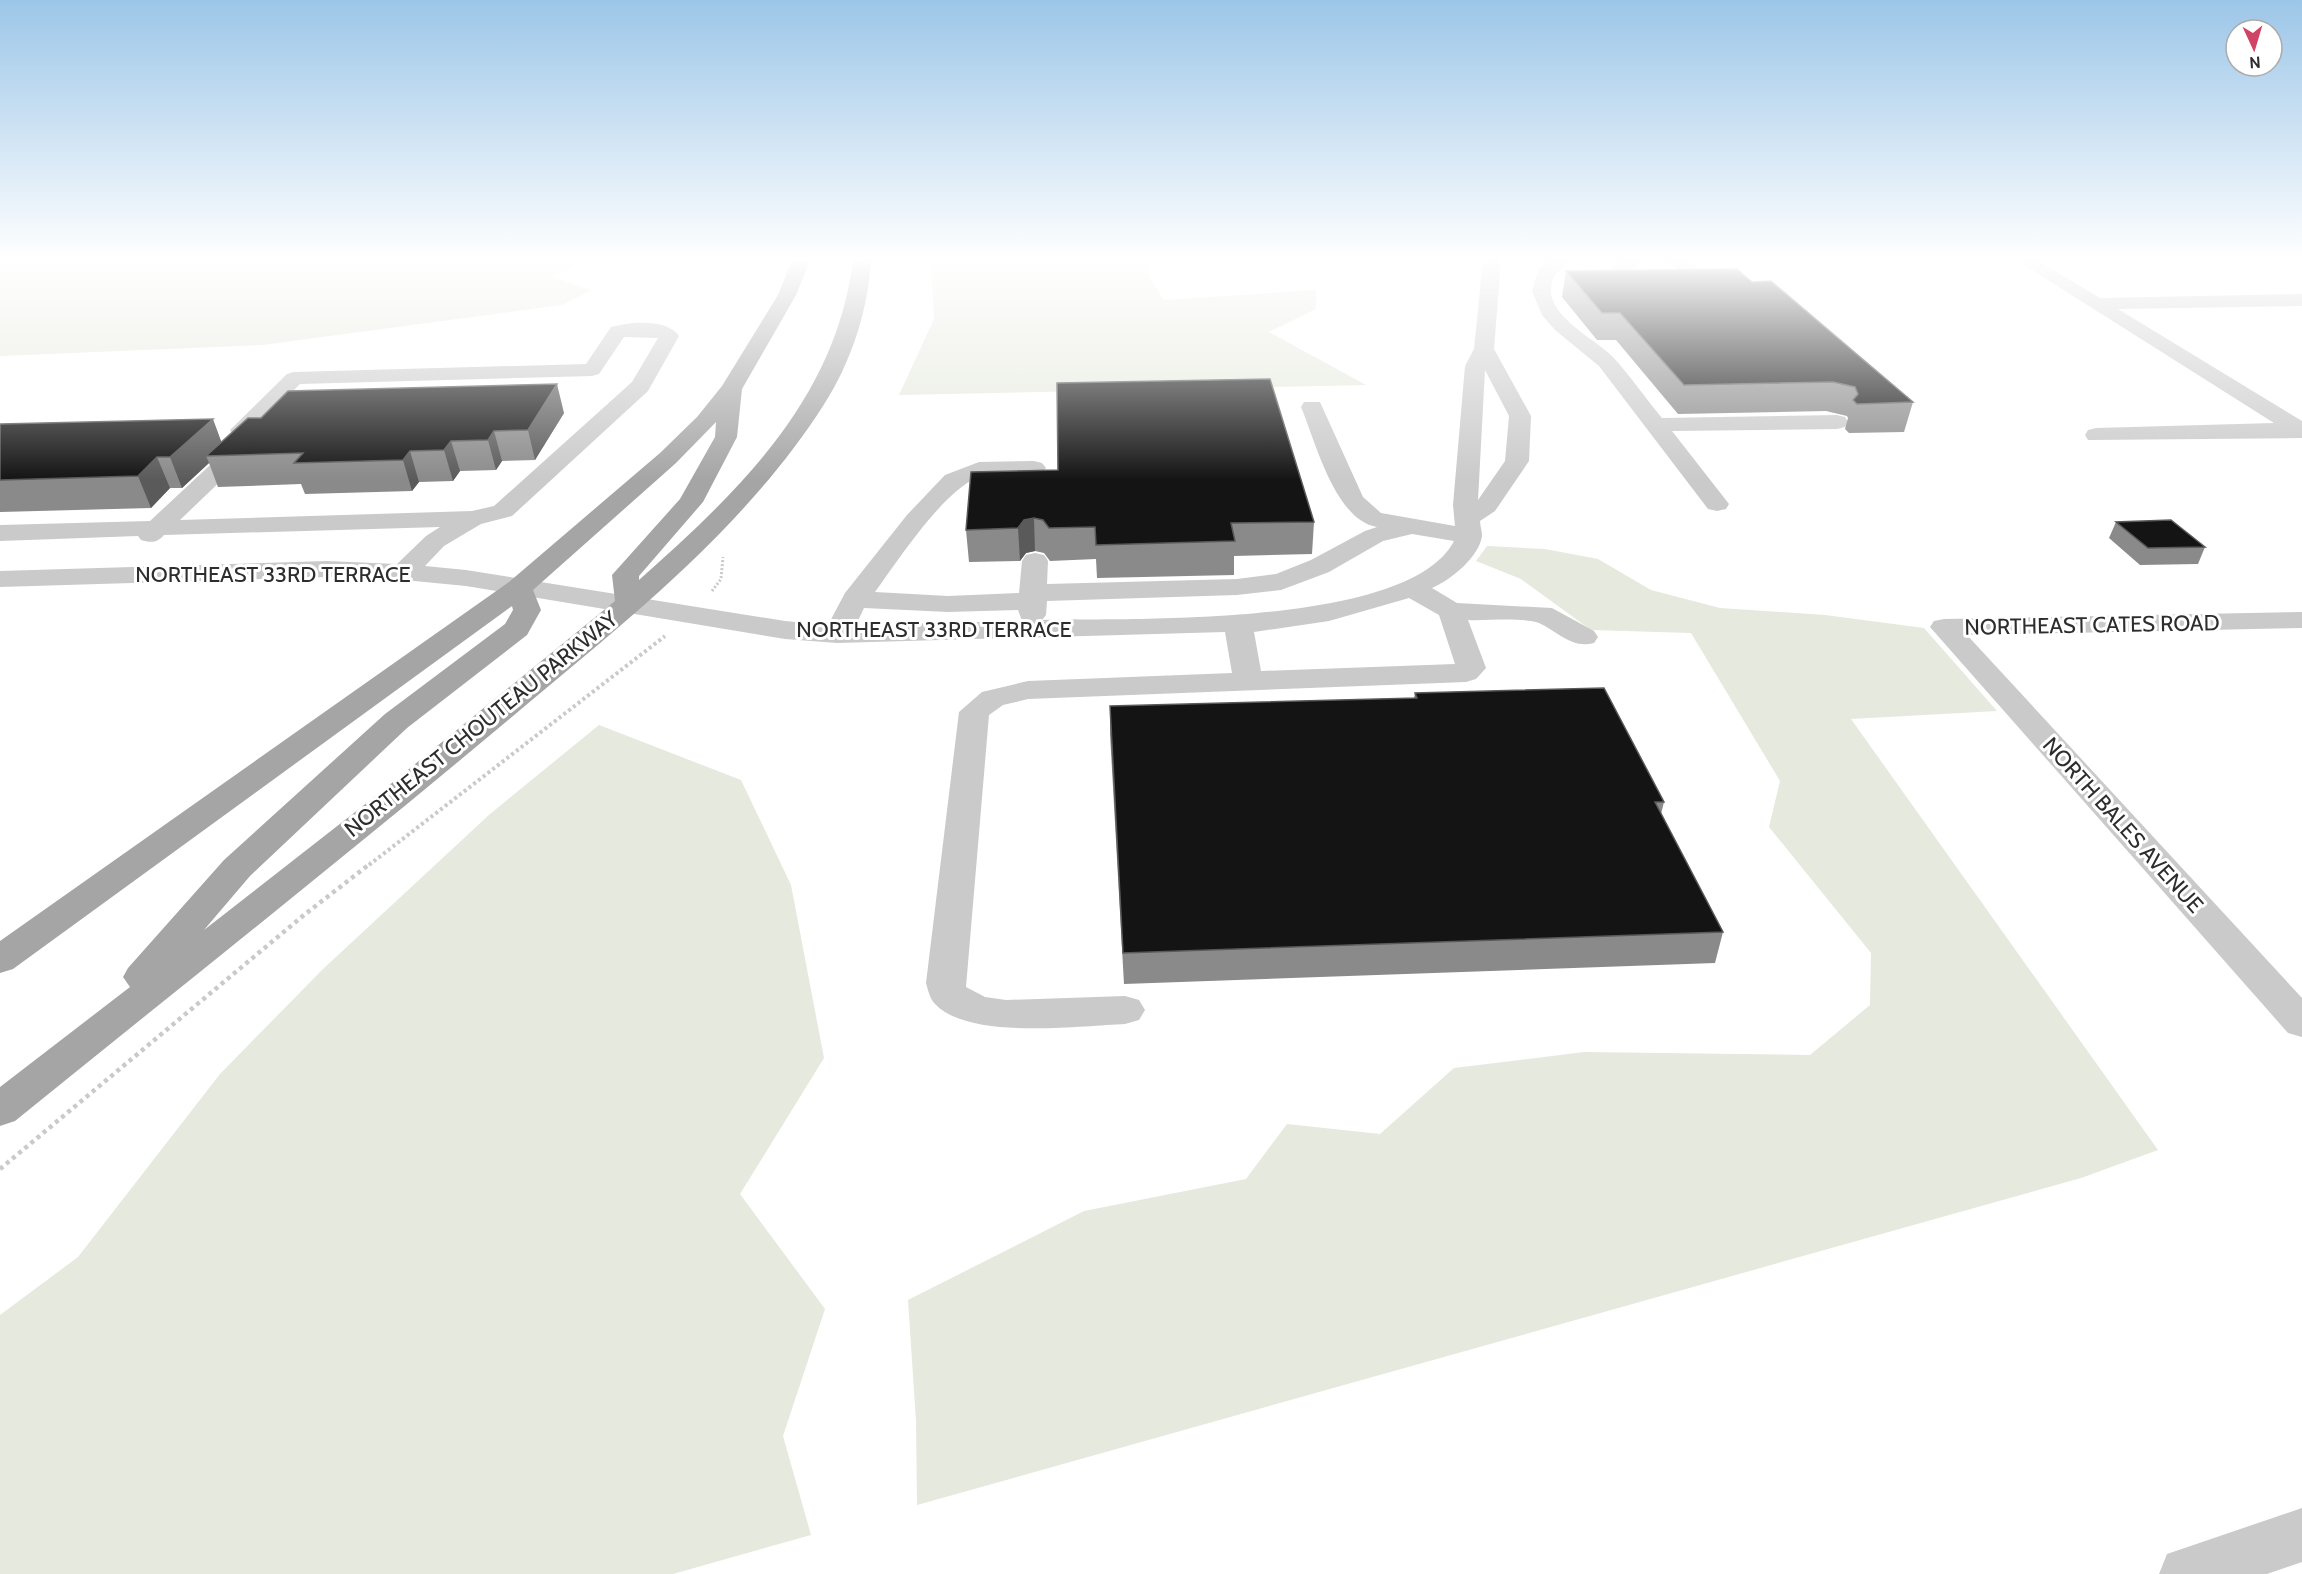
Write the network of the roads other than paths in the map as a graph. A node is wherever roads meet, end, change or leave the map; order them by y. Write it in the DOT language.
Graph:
graph roads {
  1 [pos="616,333"];
  2 [pos="664,333"];
  3 [pos="764,333"];
  4 [pos="848,333"];
  5 [pos="1485,333"];
  6 [pos="1574,333"];
  7 [pos="2144,333"];
  8 [pos="1484,349"];
  9 [pos="651,369"];
  10 [pos="592,370"];
  11 [pos="731,389"];
  12 [pos="1312,407"];
  13 [pos="1837,422"];
  14 [pos="1654,425"];
  15 [pos="1495,427"];
  16 [pos="2301,430"];
  17 [pos="2096,435"];
  18 [pos="1034,468"];
  19 [pos="1717,504"];
  20 [pos="472,519"];
  21 [pos="1408,527"];
  22 [pos="1467,527"];
  23 [pos="157,528"];
  24 [pos="0,533"];
  25 [pos="1035,561"];
  26 [pos="404,572"];
  27 [pos="109,576"];
  28 [pos="0,579"];
  29 [pos="1411,587"];
  30 [pos="519,588"];
  31 [pos="1032,597"];
  32 [pos="855,599"];
  33 [pos="629,604"];
  34 [pos="1451,612"];
  35 [pos="2302,620"];
  36 [pos="1238,623"];
  37 [pos="1944,627"];
  38 [pos="1031,629"];
  39 [pos="837,634"];
  40 [pos="1584,637"];
  41 [pos="1245,680"];
  42 [pos="0,960"];
  43 [pos="1125,1010"];
  44 [pos="2302,1023"];
  45 [pos="88,1040"];
  46 [pos="0,1110"];
  47 [pos="2302,1535"];
  48 [pos="2187,1574"];
  1 -- 10 [label="street"];
  2 -- 9 [label="street"];
  3 -- 11 [label="main road"];
  4 -- 33 [label="main road, NORTHEAST CHOUTEAU PARKWAY"];
  5 -- 8 [label="street, NORTHEAST 33RD TERRACE"];
  6 -- 14 [label="street"];
  7 -- 16 [label="street"];
  8 -- 15 [label="street, NORTHEAST 33RD TERRACE"];
  8 -- 15 [label="street, NORTHEAST 33RD TERRACE"];
  9 -- 10 [label="street"];
  9 -- 20 [label="street"];
  10 -- 23 [label="street"];
  11 -- 30 [label="main road"];
  11 -- 33 [label="main road"];
  12 -- 21 [label="street"];
  13 -- 14 [label="street"];
  14 -- 19 [label="street"];
  15 -- 22 [label="street, NORTHEAST 33RD TERRACE"];
  15 -- 22 [label="street, NORTHEAST 33RD TERRACE"];
  16 -- 17 [label="street"];
  18 -- 32 [label="street"];
  20 -- 23 [label="street"];
  20 -- 26 [label="street"];
  21 -- 22 [label="street"];
  21 -- 31 [label="street"];
  22 -- 29 [label="street, NORTHEAST 33RD TERRACE"];
  23 -- 24 [label="street"];
  23 -- 27 [label="street"];
  25 -- 31 [label="street"];
  26 -- 27 [label="street, NORTHEAST 33RD TERRACE"];
  26 -- 30 [label="street, NORTHEAST 33RD TERRACE"];
  27 -- 28 [label="street, NORTHEAST 33RD TERRACE"];
  29 -- 34 [label="street"];
  29 -- 36 [label="street, NORTHEAST 33RD TERRACE"];
  30 -- 33 [label="street, NORTHEAST 33RD TERRACE"];
  30 -- 42 [label="main road"];
  30 -- 45 [label="main road"];
  31 -- 32 [label="street"];
  31 -- 38 [label="street"];
  32 -- 39 [label="street"];
  33 -- 39 [label="street, NORTHEAST 33RD TERRACE"];
  33 -- 45 [label="main road, NORTHEAST CHOUTEAU PARKWAY"];
  34 -- 40 [label="street"];
  34 -- 41 [label="street"];
  35 -- 37 [label="street, NORTHEAST CATES ROAD"];
  36 -- 38 [label="street, NORTHEAST 33RD TERRACE"];
  36 -- 41 [label="street"];
  37 -- 44 [label="street, NORTH BALES AVENUE"];
  38 -- 39 [label="street, NORTHEAST 33RD TERRACE"];
  41 -- 43 [label="street"];
  45 -- 46 [label="main road, NORTHEAST CHOUTEAU PARKWAY"];
  47 -- 48 [label="street"];
}
